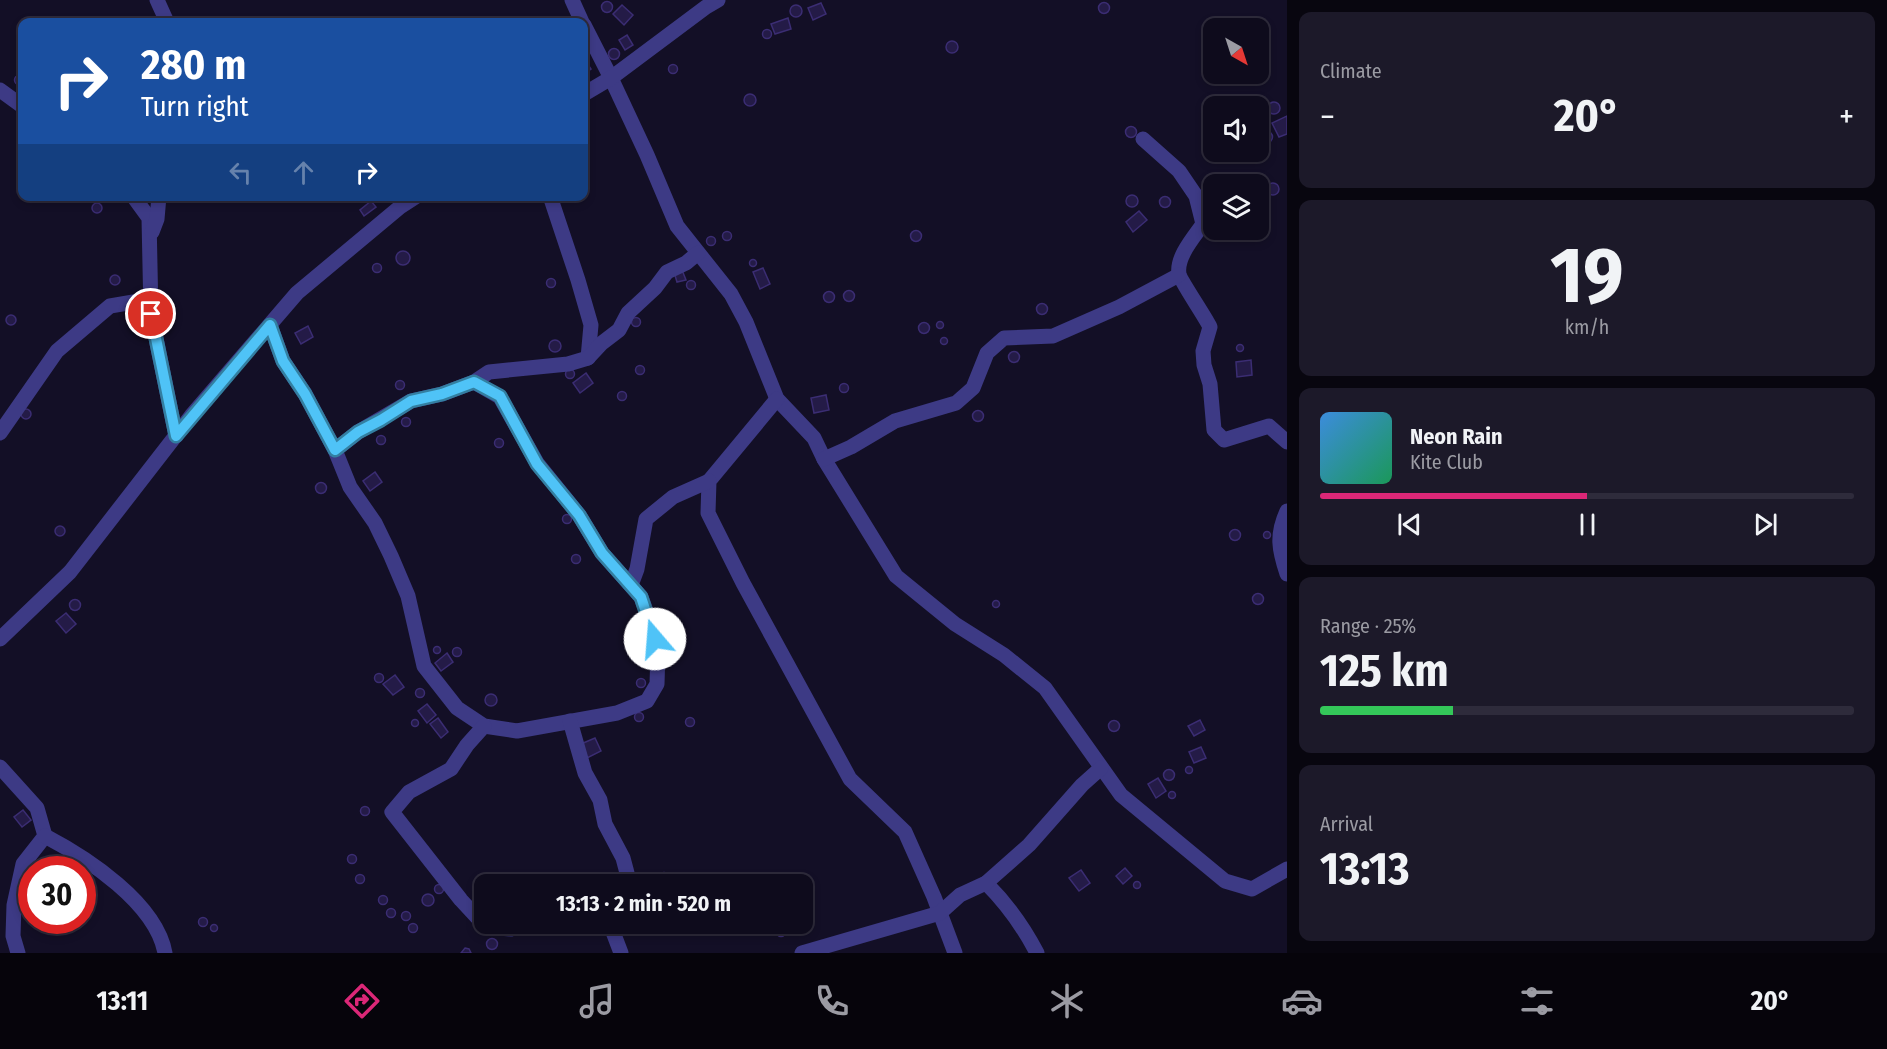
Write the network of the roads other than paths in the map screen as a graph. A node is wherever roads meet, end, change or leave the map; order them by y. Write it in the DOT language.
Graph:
graph roads {
  1 [pos="156,0"];
  2 [pos="572,0"];
  3 [pos="718,0"];
  4 [pos="165,18"];
  5 [pos="580,18"];
  6 [pos="588,34"];
  7 [pos="611,78"];
  8 [pos="0,90"];
  9 [pos="588,92"];
  10 [pos="18,103"];
  11 [pos="1143,139"];
  12 [pos="137,201"];
  13 [pos="159,201"];
  14 [pos="409,201"];
  15 [pos="552,201"];
  16 [pos="149,240"];
  17 [pos="698,253"];
  18 [pos="1179,276"];
  19 [pos="151,299"];
  20 [pos="270,325"];
  21 [pos="588,358"];
  22 [pos="474,382"];
  23 [pos="777,399"];
  24 [pos="0,433"];
  25 [pos="176,436"];
  26 [pos="1287,442"];
  27 [pos="335,450"];
  28 [pos="824,459"];
  29 [pos="709,481"];
  30 [pos="1287,511"];
  31 [pos="1287,574"];
  32 [pos="631,585"];
  33 [pos="0,639"];
  34 [pos="570,721"];
  35 [pos="484,726"];
  36 [pos="0,767"];
  37 [pos="1101,768"];
  38 [pos="45,836"];
  39 [pos="1287,869"];
  40 [pos="626,874"];
  41 [pos="986,883"];
  42 [pos="940,913"];
  43 [pos="474,914"];
  44 [pos="614,934"];
  45 [pos="18,953"];
  46 [pos="165,953"];
  47 [pos="621,953"];
  48 [pos="802,953"];
  49 [pos="955,953"];
  50 [pos="1037,953"];
  1 -- 4 [label="street"];
  2 -- 5 [label="street"];
  3 -- 7 [label="street"];
  6 -- 7 [label="street"];
  7 -- 9 [label="street"];
  7 -- 17 [label="street"];
  8 -- 10 [label="street"];
  11 -- 18 [label="street"];
  12 -- 16 [label="street"];
  13 -- 16 [label="street"];
  14 -- 20 [label="street"];
  15 -- 21 [label="street"];
  16 -- 19 [label="street"];
  17 -- 21 [label="street"];
  17 -- 23 [label="street"];
  18 -- 26 [label="street"];
  18 -- 28 [label="street"];
  19 -- 24 [label="street"];
  19 -- 25 [label="street"];
  20 -- 25 [label="street"];
  20 -- 27 [label="street"];
  21 -- 22 [label="street"];
  22 -- 27 [label="street"];
  22 -- 32 [label="street"];
  23 -- 28 [label="street"];
  23 -- 29 [label="street"];
  25 -- 33 [label="street"];
  27 -- 35 [label="street"];
  28 -- 37 [label="street"];
  29 -- 32 [label="street"];
  29 -- 42 [label="street"];
  30 -- 31 [label="street"];
  32 -- 34 [label="street"];
  34 -- 35 [label="street"];
  34 -- 40 [label="street"];
  35 -- 43 [label="street"];
  36 -- 38 [label="street"];
  37 -- 39 [label="street"];
  37 -- 41 [label="street"];
  38 -- 45 [label="street"];
  38 -- 46 [label="street"];
  41 -- 42 [label="street"];
  41 -- 50 [label="street"];
  42 -- 48 [label="street"];
  42 -- 49 [label="street"];
  44 -- 47 [label="street"];
}
